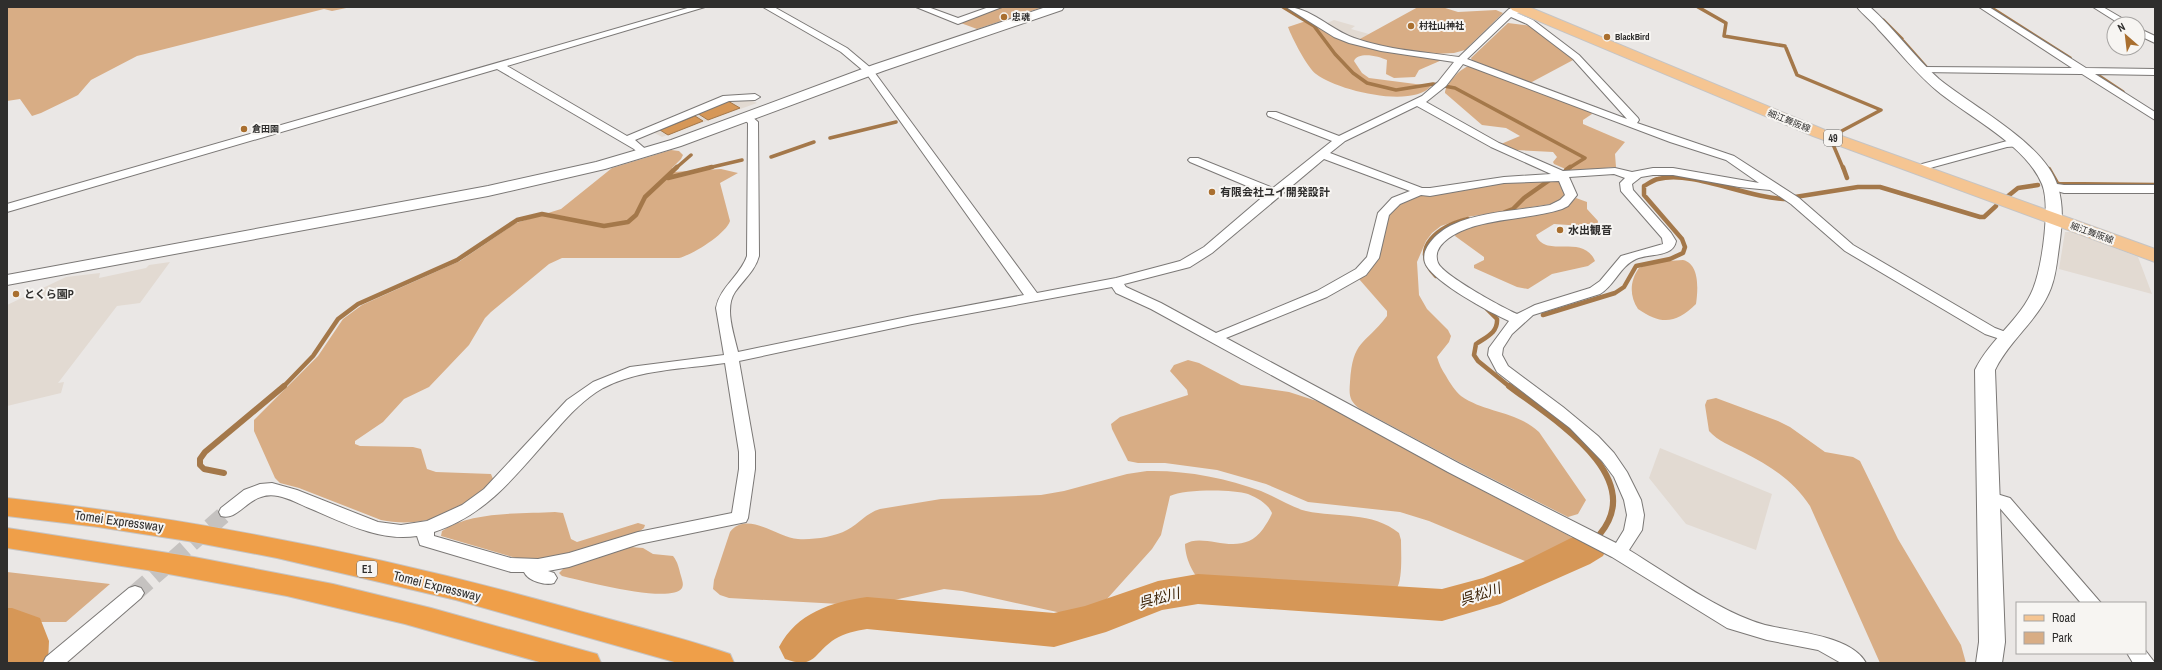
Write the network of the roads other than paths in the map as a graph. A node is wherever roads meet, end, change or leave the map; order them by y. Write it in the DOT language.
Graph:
graph roads {
  1 [pos="701,7"];
  2 [pos="767,7"];
  3 [pos="920,7"];
  4 [pos="998,7"];
  5 [pos="1058,7"];
  6 [pos="1290,7"];
  7 [pos="1863,7"];
  8 [pos="1983,7"];
  9 [pos="2097,7"];
  10 [pos="1516,10"];
  11 [pos="2113,16"];
  12 [pos="2146,35"];
  13 [pos="2155,40"];
  14 [pos="1461,60"];
  15 [pos="498,66"];
  16 [pos="1922,70"];
  17 [pos="869,71"];
  18 [pos="2084,71"];
  19 [pos="2155,72"];
  20 [pos="755,97"];
  21 [pos="1418,103"];
  22 [pos="1272,114"];
  23 [pos="2155,117"];
  24 [pos="746,118"];
  25 [pos="1629,123"];
  26 [pos="626,140"];
  27 [pos="1340,140"];
  28 [pos="2016,144"];
  29 [pos="644,153"];
  30 [pos="1322,154"];
  31 [pos="1194,160"];
  32 [pos="1920,170"];
  33 [pos="1562,176"];
  34 [pos="1632,176"];
  35 [pos="1773,186"];
  36 [pos="2050,186"];
  37 [pos="2155,189"];
  38 [pos="1420,191"];
  39 [pos="1274,193"];
  40 [pos="7,208"];
  41 [pos="2054,219"];
  42 [pos="2155,256"];
  43 [pos="7,280"];
  44 [pos="1116,282"];
  45 [pos="1032,297"];
  46 [pos="1518,320"];
  47 [pos="2006,337"];
  48 [pos="1215,338"];
  49 [pos="731,358"];
  50 [pos="1987,497"];
  51 [pos="7,507"];
  52 [pos="227,512"];
  53 [pos="425,528"];
  54 [pos="7,538"];
  55 [pos="1618,552"];
  56 [pos="534,566"];
  57 [pos="548,578"];
  58 [pos="135,593"];
  59 [pos="2091,602"];
  60 [pos="2137,654"];
  61 [pos="53,663"];
  62 [pos="586,663"];
  63 [pos="719,663"];
  64 [pos="1856,663"];
  65 [pos="1989,663"];
  66 [pos="2145,663"];
  1 -- 15 [label="street"];
  2 -- 17 [label="street"];
  3 -- 4 [label="street"];
  5 -- 17 [label="street"];
  6 -- 14 [label="street"];
  7 -- 16 [label="street"];
  8 -- 18 [label="street"];
  9 -- 11 [label="street"];
  10 -- 14 [label="street"];
  10 -- 25 [label="street"];
  10 -- 32 [label="main road, 細江舞阪線 / 49"];
  12 -- 13 [label="street"];
  14 -- 21 [label="street"];
  14 -- 25 [label="street"];
  15 -- 26 [label="street"];
  15 -- 40 [label="street"];
  16 -- 18 [label="street"];
  16 -- 28 [label="street"];
  17 -- 24 [label="street"];
  17 -- 45 [label="street"];
  18 -- 19 [label="street"];
  18 -- 23 [label="street"];
  20 -- 26 [label="street"];
  21 -- 27 [label="street"];
  21 -- 33 [label="street"];
  22 -- 27 [label="street"];
  24 -- 29 [label="street"];
  24 -- 49 [label="street"];
  25 -- 35 [label="street"];
  26 -- 29 [label="street"];
  27 -- 30 [label="street"];
  28 -- 32 [label="street"];
  28 -- 36 [label="street"];
  29 -- 43 [label="street"];
  30 -- 38 [label="street"];
  30 -- 39 [label="street"];
  31 -- 39 [label="street"];
  32 -- 41 [label="main road, 細江舞阪線 / 49"];
  33 -- 34 [label="street"];
  33 -- 38 [label="street"];
  33 -- 46 [label="street"];
  34 -- 35 [label="street"];
  34 -- 46 [label="street"];
  35 -- 47 [label="street"];
  36 -- 37 [label="street"];
  36 -- 41 [label="street"];
  38 -- 48 [label="street"];
  39 -- 44 [label="street"];
  41 -- 42 [label="main road, 細江舞阪線 / 49"];
  41 -- 47 [label="street"];
  44 -- 45 [label="street"];
  44 -- 48 [label="street"];
  45 -- 49 [label="street"];
  46 -- 55 [label="street"];
  47 -- 50 [label="street"];
  48 -- 55 [label="street"];
  49 -- 53 [label="street"];
  49 -- 56 [label="street"];
  50 -- 59 [label="street"];
  50 -- 65 [label="street"];
  51 -- 63 [label="highway, Tomei Expressway / E1"];
  52 -- 53 [label="street"];
  53 -- 56 [label="street"];
  54 -- 62 [label="highway"];
  55 -- 64 [label="street"];
  56 -- 57 [label="street"];
  58 -- 61 [label="street"];
  60 -- 66 [label="street"];
}
